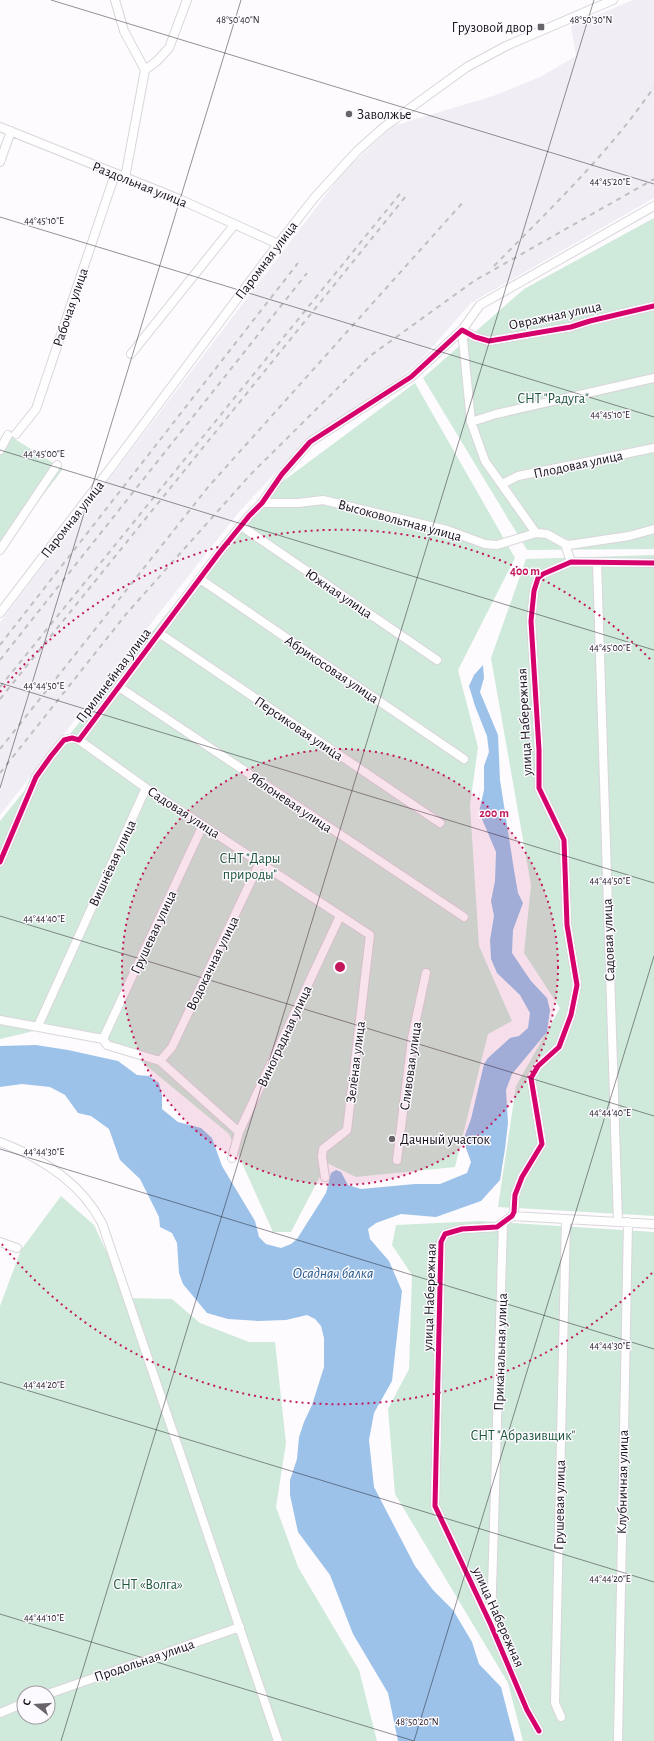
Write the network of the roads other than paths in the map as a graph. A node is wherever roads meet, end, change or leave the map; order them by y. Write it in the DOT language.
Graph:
graph roads {
  1 [pos="115,0"];
  2 [pos="187,0"];
  3 [pos="613,0"];
  4 [pos="145,70"];
  5 [pos="0,127"];
  6 [pos="11,131"];
  7 [pos="0,162"];
  8 [pos="115,174"];
  9 [pos="125,178"];
  10 [pos="654,206"];
  11 [pos="235,224"];
  12 [pos="278,244"];
  13 [pos="654,306"];
  14 [pos="462,330"];
  15 [pos="131,354"];
  16 [pos="654,378"];
  17 [pos="471,422"];
  18 [pos="654,448"];
  19 [pos="0,450"];
  20 [pos="57,466"];
  21 [pos="502,484"];
  22 [pos="262,504"];
  23 [pos="241,526"];
  24 [pos="654,530"];
  25 [pos="536,533"];
  26 [pos="565,544"];
  27 [pos="0,550"];
  28 [pos="571,562"];
  29 [pos="597,562"];
  30 [pos="654,563"];
  31 [pos="200,579"];
  32 [pos="0,613"];
  33 [pos="159,633"];
  34 [pos="437,660"];
  35 [pos="119,687"];
  36 [pos="79,740"];
  37 [pos="464,760"];
  38 [pos="146,788"];
  39 [pos="440,823"];
  40 [pos="203,825"];
  41 [pos="0,862"];
  42 [pos="260,862"];
  43 [pos="340,916"];
  44 [pos="464,916"];
  45 [pos="370,935"];
  46 [pos="426,973"];
  47 [pos="0,1020"];
  48 [pos="38,1026"];
  49 [pos="103,1039"];
  50 [pos="160,1061"];
  51 [pos="239,1132"];
  52 [pos="0,1142"];
  53 [pos="232,1158"];
  54 [pos="397,1160"];
  55 [pos="325,1177"];
  56 [pos="512,1216"];
  57 [pos="566,1219"];
  58 [pos="618,1222"];
  59 [pos="628,1222"];
  60 [pos="504,1223"];
  61 [pos="654,1224"];
  62 [pos="0,1242"];
  63 [pos="17,1248"];
  64 [pos="491,1625"];
  65 [pos="240,1627"];
  66 [pos="56,1691"];
  67 [pos="16,1706"];
  68 [pos="0,1713"];
  69 [pos="561,1717"];
  70 [pos="540,1731"];
  71 [pos="278,1741"];
  72 [pos="618,1741"];
  1 -- 4 [label="street"];
  2 -- 4 [label="street"];
  3 -- 12 [label="street, Паромная улица"];
  4 -- 9 [label="street"];
  5 -- 6 [label="street, Раздольная улица"];
  6 -- 7 [label="street"];
  6 -- 8 [label="street, Раздольная улица"];
  8 -- 9 [label="street, Раздольная улица"];
  8 -- 19 [label="street, Рабочая улица"];
  9 -- 11 [label="street, Раздольная улица"];
  10 -- 14 [label="street, Прилинейная улица"];
  11 -- 12 [label="street, Раздольная улица"];
  11 -- 15 [label="street"];
  12 -- 32 [label="street, Паромная улица"];
  13 -- 14 [label="street, Овражная улица"];
  14 -- 17 [label="street"];
  14 -- 22 [label="street, Прилинейная улица"];
  16 -- 17 [label="street"];
  17 -- 21 [label="street"];
  18 -- 21 [label="street, Плодовая улица"];
  20 -- 27 [label="street"];
  21 -- 25 [label="street"];
  22 -- 23 [label="street, Прилинейная улица"];
  22 -- 25 [label="street, Высоковольтная улица"];
  23 -- 31 [label="street, Прилинейная улица"];
  23 -- 34 [label="street, Южная улица"];
  24 -- 26 [label="street"];
  25 -- 26 [label="street"];
  26 -- 28 [label="street"];
  28 -- 29 [label="street"];
  28 -- 56 [label="street, улица Набережная"];
  29 -- 30 [label="street"];
  29 -- 58 [label="street, Садовая улица"];
  31 -- 33 [label="street, Прилинейная улица"];
  31 -- 37 [label="street, Абрикосовая улица"];
  33 -- 35 [label="street, Прилинейная улица"];
  33 -- 39 [label="street, Персиковая улица"];
  35 -- 36 [label="street, Прилинейная улица"];
  35 -- 44 [label="street, Яблоневая улица"];
  36 -- 38 [label="street, Садовая улица"];
  36 -- 41 [label="street, Прилинейная улица"];
  38 -- 40 [label="street, Садовая улица"];
  38 -- 48 [label="street, Вишнёвая улица"];
  40 -- 42 [label="street, Садовая улица"];
  40 -- 49 [label="street, Грушевая улица"];
  42 -- 43 [label="street, Садовая улица"];
  42 -- 50 [label="street, Водокачная улица"];
  43 -- 45 [label="street, Садовая улица"];
  43 -- 51 [label="street, Виноградная улица"];
  45 -- 55 [label="street, Зелёная улица"];
  46 -- 54 [label="street, Сливовая улица"];
  47 -- 48 [label="street"];
  48 -- 49 [label="street"];
  49 -- 50 [label="street"];
  50 -- 51 [label="street"];
  51 -- 53 [label="street, Виноградная улица"];
  52 -- 65 [label="street"];
  56 -- 57 [label="street"];
  56 -- 60 [label="street, улица Набережная"];
  57 -- 58 [label="street"];
  57 -- 69 [label="street, Грушевая улица"];
  58 -- 59 [label="street"];
  59 -- 61 [label="street"];
  59 -- 72 [label="street, Клубничная улица"];
  60 -- 64 [label="street, Приканальная улица"];
  60 -- 64 [label="street, улица Набережная"];
  62 -- 63 [label="street"];
  64 -- 70 [label="street, улица Набережная"];
  65 -- 66 [label="street, Продольная улица"];
  65 -- 71 [label="street"];
  67 -- 68 [label="street"];
}
